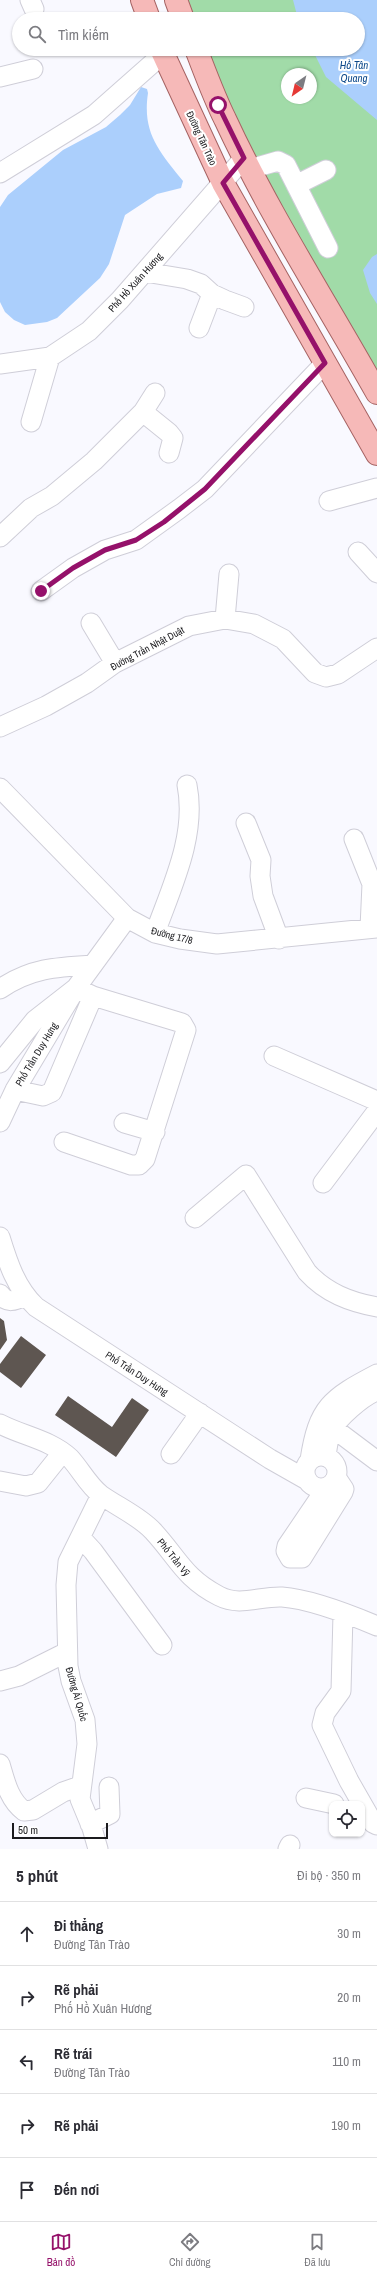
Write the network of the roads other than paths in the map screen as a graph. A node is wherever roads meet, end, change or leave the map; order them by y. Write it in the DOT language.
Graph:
graph roads {
  1 [pos="142,0"];
  2 [pos="176,0"];
  3 [pos="146,12"];
  4 [pos="181,12"];
  5 [pos="158,56"];
  6 [pos="164,56"];
  7 [pos="199,56"];
  8 [pos="33,69"];
  9 [pos="0,77"];
  10 [pos="247,163"];
  11 [pos="326,170"];
  12 [pos="0,173"];
  13 [pos="223,183"];
  14 [pos="296,185"];
  15 [pos="328,248"];
  16 [pos="145,272"];
  17 [pos="212,294"];
  18 [pos="244,306"];
  19 [pos="199,328"];
  20 [pos="50,357"];
  21 [pos="325,363"];
  22 [pos="0,364"];
  23 [pos="155,393"];
  24 [pos="377,393"];
  25 [pos="143,412"];
  26 [pos="31,422"];
  27 [pos="169,453"];
  28 [pos="377,454"];
  29 [pos="377,488"];
  30 [pos="329,501"];
  31 [pos="0,537"];
  32 [pos="358,552"];
  33 [pos="377,573"];
  34 [pos="229,574"];
  35 [pos="41,591"];
  36 [pos="225,619"];
  37 [pos="91,623"];
  38 [pos="377,648"];
  39 [pos="115,663"];
  40 [pos="0,727"];
  41 [pos="187,785"];
  42 [pos="0,788"];
  43 [pos="246,823"];
  44 [pos="354,839"];
  45 [pos="127,918"];
  46 [pos="374,928"];
  47 [pos="155,933"];
  48 [pos="279,939"];
  49 [pos="93,965"];
  50 [pos="76,988"];
  51 [pos="0,989"];
  52 [pos="93,996"];
  53 [pos="274,1056"];
  54 [pos="0,1063"];
  55 [pos="15,1090"];
  56 [pos="377,1102"];
  57 [pos="377,1111"];
  58 [pos="0,1122"];
  59 [pos="124,1123"];
  60 [pos="155,1132"];
  61 [pos="64,1142"];
  62 [pos="322,1183"];
  63 [pos="195,1218"];
  64 [pos="0,1237"];
  65 [pos="0,1294"];
  66 [pos="24,1296"];
  67 [pos="377,1307"];
  68 [pos="377,1374"];
  69 [pos="377,1391"];
  70 [pos="200,1413"];
  71 [pos="0,1424"];
  72 [pos="332,1428"];
  73 [pos="62,1453"];
  74 [pos="171,1454"];
  75 [pos="318,1458"];
  76 [pos="377,1460"];
  77 [pos="307,1480"];
  78 [pos="0,1482"];
  79 [pos="101,1495"];
  80 [pos="80,1538"];
  81 [pos="343,1614"];
  82 [pos="377,1626"];
  83 [pos="162,1645"];
  84 [pos="67,1652"];
  85 [pos="0,1681"];
  86 [pos="0,1764"];
  87 [pos="80,1786"];
  88 [pos="109,1787"];
  89 [pos="306,1798"];
  90 [pos="329,1803"];
  91 [pos="370,1820"];
  92 [pos="90,1824"];
  93 [pos="98,1849"];
  1 -- 3 [label="main road"];
  2 -- 4 [label="main road"];
  5 -- 12 [label="street"];
  6 -- 13 [label="main road, Đường Tân Trào"];
  7 -- 10 [label="main road"];
  8 -- 9 [label="street"];
  10 -- 13 [label="street, Phố Hồ Xuân Hương"];
  10 -- 14 [label="street"];
  10 -- 24 [label="main road"];
  11 -- 14 [label="street"];
  13 -- 16 [label="street, Phố Hồ Xuân Hương"];
  13 -- 21 [label="main road, Đường Tân Trào"];
  14 -- 15 [label="street"];
  16 -- 17 [label="street"];
  16 -- 20 [label="street, Phố Hồ Xuân Hương"];
  17 -- 18 [label="street"];
  17 -- 19 [label="street"];
  20 -- 22 [label="street, Phố Hồ Xuân Hương"];
  20 -- 26 [label="street"];
  21 -- 28 [label="main road, Đường Tân Trào"];
  21 -- 35 [label="street"];
  23 -- 25 [label="street"];
  25 -- 27 [label="street"];
  25 -- 31 [label="street"];
  29 -- 30 [label="street"];
  32 -- 33 [label="street"];
  34 -- 36 [label="street"];
  36 -- 38 [label="street, Đường Trần Nhật Duật"];
  36 -- 39 [label="street, Đường Trần Nhật Duật"];
  37 -- 39 [label="street"];
  39 -- 40 [label="street, Đường Trần Nhật Duật"];
  41 -- 47 [label="street"];
  42 -- 45 [label="street, Đường 17/8"];
  43 -- 48 [label="street"];
  44 -- 46 [label="street"];
  45 -- 47 [label="street, Đường 17/8"];
  45 -- 49 [label="street"];
  46 -- 48 [label="street, Đường 17/8"];
  47 -- 48 [label="street, Đường 17/8"];
  49 -- 50 [label="street"];
  49 -- 51 [label="street"];
  50 -- 52 [label="street"];
  50 -- 54 [label="street"];
  50 -- 55 [label="street, Phố Trần Duy Hưng"];
  52 -- 55 [label="street"];
  52 -- 60 [label="street"];
  53 -- 56 [label="street"];
  55 -- 58 [label="street, Phố Trần Duy Hưng"];
  57 -- 62 [label="street"];
  59 -- 60 [label="street"];
  60 -- 61 [label="street"];
  63 -- 67 [label="street"];
  64 -- 66 [label="street, Phố Trần Duy Hưng"];
  65 -- 66 [label="street"];
  66 -- 70 [label="street, Phố Trần Duy Hưng"];
  68 -- 75 [label="street"];
  69 -- 72 [label="street"];
  70 -- 74 [label="street"];
  70 -- 77 [label="street, Phố Trần Duy Hưng"];
  71 -- 73 [label="street, Phố Trần Vỹ"];
  72 -- 75 [label="street"];
  72 -- 76 [label="street"];
  73 -- 78 [label="street"];
  73 -- 79 [label="street, Phố Trần Vỹ"];
  75 -- 77 [label="street"];
  75 -- 77 [label="street"];
  79 -- 80 [label="street, Đường Ái Quốc"];
  79 -- 81 [label="street, Phố Trần Vỹ"];
  80 -- 83 [label="street"];
  80 -- 84 [label="street, Đường Ái Quốc"];
  81 -- 82 [label="street, Phố Trần Vỹ"];
  81 -- 91 [label="street"];
  84 -- 85 [label="street"];
  84 -- 87 [label="street, Đường Ái Quốc"];
  86 -- 87 [label="street"];
  87 -- 92 [label="street, Đường Ái Quốc"];
  88 -- 92 [label="street"];
  89 -- 90 [label="street"];
  92 -- 93 [label="street, Đường Ái Quốc"];
}
